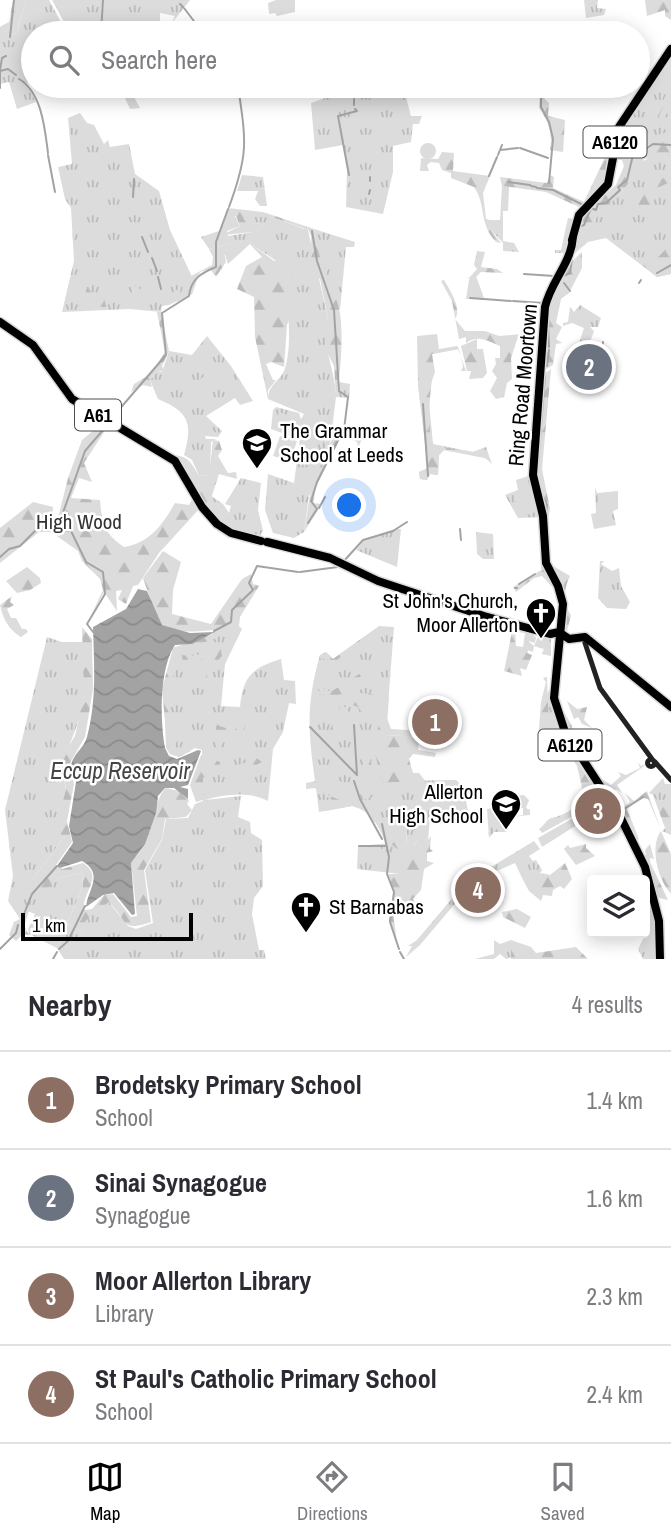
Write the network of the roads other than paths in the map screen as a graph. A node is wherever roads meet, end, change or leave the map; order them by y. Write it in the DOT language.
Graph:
graph roads {
  1 [pos="671,49"];
  2 [pos="650,80"];
  3 [pos="638,98"];
  4 [pos="0,322"];
  5 [pos="557,637"];
  6 [pos="584,641"];
  7 [pos="668,706"];
  8 [pos="671,780"];
  9 [pos="659,959"];
  1 -- 2 [label="highway, Ring Road Moortown / A6120"];
  3 -- 5 [label="highway, Ring Road Moortown / A6120"];
  4 -- 5 [label="highway, A61"];
  5 -- 6 [label="highway, A61"];
  5 -- 9 [label="highway, Ring Road Moortown / A6120"];
  6 -- 7 [label="highway"];
  6 -- 8 [label="main road"];
}
